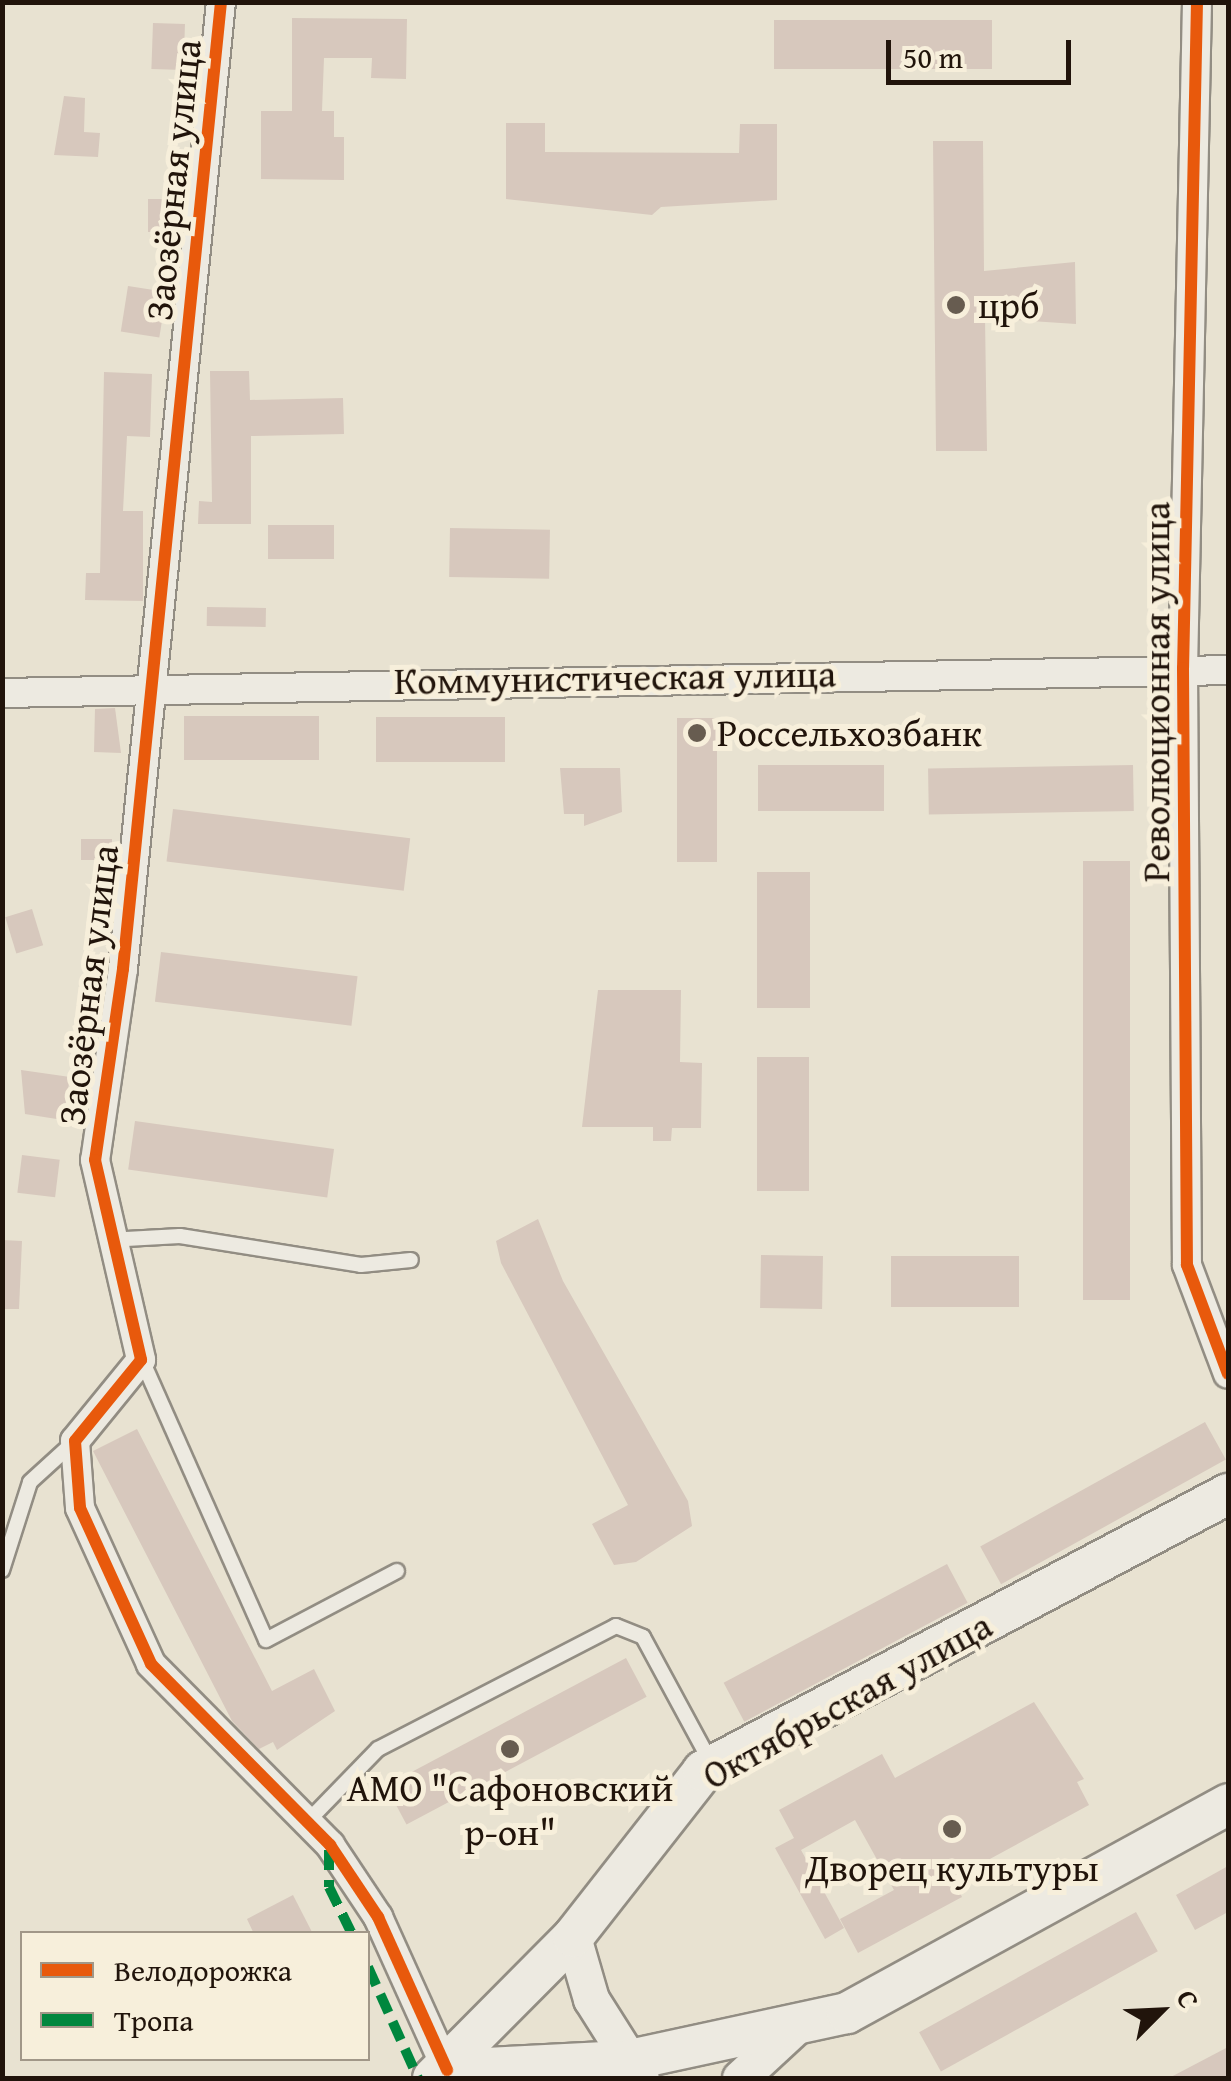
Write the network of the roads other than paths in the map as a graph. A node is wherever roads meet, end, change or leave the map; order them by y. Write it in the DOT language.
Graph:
graph roads {
  1 [pos="221,2"];
  2 [pos="1197,2"];
  3 [pos="1183,668"];
  4 [pos="1228,670"];
  5 [pos="152,684"];
  6 [pos="2,693"];
  7 [pos="107,1240"];
  8 [pos="411,1260"];
  9 [pos="141,1360"];
  10 [pos="1228,1374"];
  11 [pos="75,1442"];
  12 [pos="1228,1494"];
  13 [pos="2,1570"];
  14 [pos="396,1571"];
  15 [pos="713,1766"];
  16 [pos="1228,1804"];
  17 [pos="306,1823"];
  18 [pos="572,1937"];
  19 [pos="794,2028"];
  20 [pos="633,2070"];
  21 [pos="440,2074"];
  22 [pos="740,2078"];
  1 -- 5 [label="street, Заозёрная улица"];
  2 -- 3 [label="street, Революционная улица"];
  3 -- 4 [label="street, Коммунистическая улица"];
  3 -- 5 [label="street, Коммунистическая улица"];
  3 -- 10 [label="street, Революционная улица"];
  5 -- 6 [label="street, Коммунистическая улица"];
  5 -- 7 [label="street, Заозёрная улица"];
  7 -- 8 [label="lane"];
  7 -- 9 [label="street, Заозёрная улица"];
  9 -- 11 [label="street"];
  9 -- 14 [label="lane"];
  11 -- 13 [label="lane"];
  11 -- 17 [label="street"];
  12 -- 15 [label="main road, Октябрьская улица"];
  15 -- 17 [label="lane"];
  15 -- 18 [label="main road, Октябрьская улица"];
  16 -- 19 [label="main road"];
  17 -- 21 [label="street"];
  18 -- 20 [label="street"];
  18 -- 21 [label="main road, Октябрьская улица"];
  19 -- 20 [label="main road"];
  19 -- 22 [label="street"];
  20 -- 21 [label="main road"];
}
